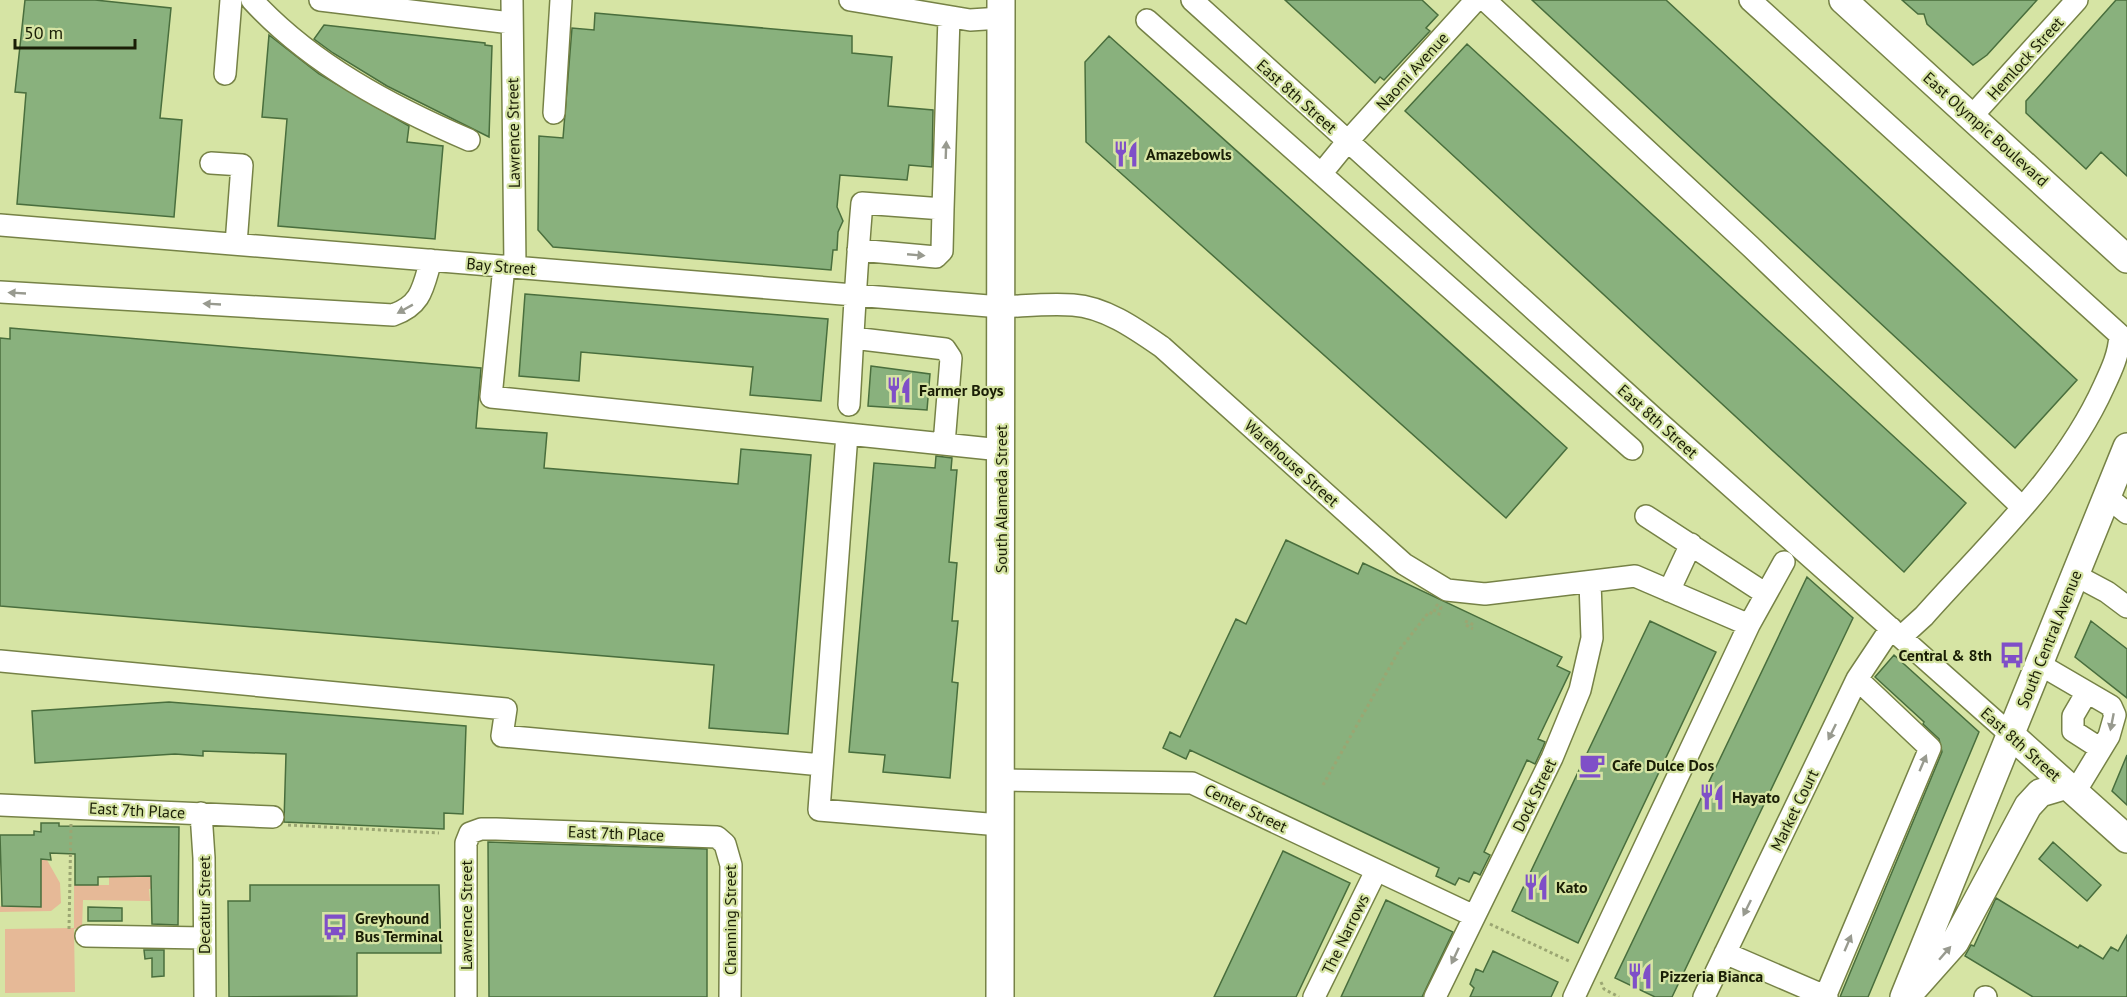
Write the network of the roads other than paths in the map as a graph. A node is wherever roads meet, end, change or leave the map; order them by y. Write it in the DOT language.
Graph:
graph roads {
  1 [pos="231,0"];
  2 [pos="252,0"];
  3 [pos="320,0"];
  4 [pos="512,0"];
  5 [pos="561,0"];
  6 [pos="850,0"];
  7 [pos="1192,0"];
  8 [pos="1476,0"];
  9 [pos="1485,0"];
  10 [pos="1750,0"];
  11 [pos="1843,0"];
  12 [pos="2077,0"];
  13 [pos="1001,9"];
  14 [pos="949,17"];
  15 [pos="1147,20"];
  16 [pos="511,23"];
  17 [pos="225,74"];
  18 [pos="554,113"];
  19 [pos="1972,116"];
  20 [pos="469,140"];
  21 [pos="1347,142"];
  22 [pos="211,163"];
  23 [pos="1321,174"];
  24 [pos="943,209"];
  25 [pos="0,225"];
  26 [pos="236,244"];
  27 [pos="2123,248"];
  28 [pos="858,250"];
  29 [pos="431,260"];
  30 [pos="509,266"];
  31 [pos="0,292"];
  32 [pos="854,295"];
  33 [pos="1001,307"];
  34 [pos="853,338"];
  35 [pos="849,405"];
  36 [pos="848,434"];
  37 [pos="944,444"];
  38 [pos="2127,447"];
  39 [pos="1632,449"];
  40 [pos="1001,450"];
  41 [pos="2117,505"];
  42 [pos="2022,507"];
  43 [pos="1646,516"];
  44 [pos="1691,544"];
  45 [pos="1784,562"];
  46 [pos="2075,575"];
  47 [pos="1590,582"];
  48 [pos="1670,591"];
  49 [pos="1766,594"];
  50 [pos="2127,607"];
  51 [pos="1749,625"];
  52 [pos="1897,632"];
  53 [pos="0,661"];
  54 [pos="2039,664"];
  55 [pos="1857,679"];
  56 [pos="2087,692"];
  57 [pos="2011,735"];
  58 [pos="2101,749"];
  59 [pos="822,765"];
  60 [pos="1000,780"];
  61 [pos="2071,789"];
  62 [pos="0,805"];
  63 [pos="201,813"];
  64 [pos="273,817"];
  65 [pos="1000,825"];
  66 [pos="470,833"];
  67 [pos="2127,839"];
  68 [pos="725,844"];
  69 [pos="1376,871"];
  70 [pos="1474,916"];
  71 [pos="86,936"];
  72 [pos="204,938"];
  73 [pos="1725,953"];
  74 [pos="205,997"];
  75 [pos="466,997"];
  76 [pos="730,997"];
  77 [pos="1000,997"];
  78 [pos="1314,997"];
  79 [pos="1436,997"];
  80 [pos="1574,997"];
  81 [pos="1704,997"];
  82 [pos="1826,997"];
  83 [pos="1905,997"];
  1 -- 17 [label="street"];
  2 -- 20 [label="street"];
  3 -- 16 [label="street"];
  4 -- 16 [label="street, Lawrence Street"];
  5 -- 18 [label="street"];
  6 -- 14 [label="street"];
  7 -- 21 [label="street, East 8th Street"];
  8 -- 21 [label="street, Naomi Avenue"];
  9 -- 42 [label="street"];
  10 -- 42 [label="street, Market Court"];
  11 -- 19 [label="main road, East Olympic Boulevard"];
  12 -- 19 [label="street, Hemlock Street"];
  13 -- 14 [label="street"];
  13 -- 33 [label="main road, South Alameda Street"];
  24 -- 14 [label="street, one-way"];
  15 -- 23 [label="street"];
  16 -- 30 [label="street, Lawrence Street"];
  19 -- 27 [label="main road, East Olympic Boulevard"];
  21 -- 23 [label="street, Naomi Avenue"];
  21 -- 52 [label="street, East 8th Street"];
  22 -- 26 [label="street"];
  23 -- 39 [label="street"];
  24 -- 28 [label="street"];
  28 -- 24 [label="street, one-way"];
  25 -- 26 [label="street, Bay Street"];
  26 -- 29 [label="street, Bay Street"];
  28 -- 32 [label="street"];
  29 -- 30 [label="street, Bay Street"];
  29 -- 31 [label="street, one-way"];
  30 -- 32 [label="street, Bay Street"];
  30 -- 36 [label="street, Lawrence Street"];
  32 -- 33 [label="street, Bay Street"];
  32 -- 34 [label="street"];
  33 -- 40 [label="main road, South Alameda Street"];
  33 -- 47 [label="street, Warehouse Street"];
  34 -- 35 [label="street"];
  34 -- 37 [label="street"];
  36 -- 37 [label="street"];
  36 -- 59 [label="street"];
  37 -- 40 [label="street"];
  38 -- 41 [label="main road, South Central Avenue"];
  40 -- 60 [label="main road, South Alameda Street"];
  41 -- 46 [label="main road, South Central Avenue"];
  42 -- 52 [label="street, Market Court"];
  43 -- 44 [label="street"];
  44 -- 48 [label="street"];
  44 -- 49 [label="street"];
  45 -- 49 [label="street"];
  46 -- 50 [label="street"];
  46 -- 54 [label="main road, South Central Avenue"];
  47 -- 48 [label="street, Warehouse Street"];
  47 -- 70 [label="street, Dock Street"];
  48 -- 51 [label="street, Warehouse Street"];
  49 -- 51 [label="street"];
  51 -- 80 [label="street"];
  52 -- 55 [label="street, Market Court"];
  52 -- 57 [label="street, East 8th Street"];
  53 -- 59 [label="street"];
  54 -- 56 [label="street"];
  54 -- 57 [label="main road, South Central Avenue"];
  55 -- 73 [label="street, Market Court, one-way"];
  82 -- 55 [label="street, one-way"];
  56 -- 58 [label="street, one-way"];
  56 -- 58 [label="street"];
  57 -- 61 [label="main road, East 8th Street"];
  57 -- 83 [label="main road, South Central Avenue"];
  58 -- 61 [label="street"];
  59 -- 65 [label="street"];
  60 -- 65 [label="main road, South Alameda Street"];
  60 -- 69 [label="street, Center Street"];
  61 -- 67 [label="main road, East 8th Street"];
  83 -- 61 [label="main road, one-way"];
  62 -- 63 [label="street, East 7th Place"];
  63 -- 64 [label="street, East 7th Place"];
  63 -- 72 [label="street, Decatur Street"];
  65 -- 77 [label="main road, South Alameda Street"];
  66 -- 68 [label="street, East 7th Place"];
  66 -- 75 [label="street, Lawrence Street"];
  68 -- 76 [label="street, Channing Street"];
  69 -- 70 [label="street, Center Street"];
  69 -- 78 [label="street, The Narrows"];
  70 -- 79 [label="street, Dock Street, one-way"];
  71 -- 72 [label="street"];
  72 -- 74 [label="street, Decatur Street"];
  73 -- 81 [label="street, Market Court"];
  73 -- 82 [label="street"];
}
